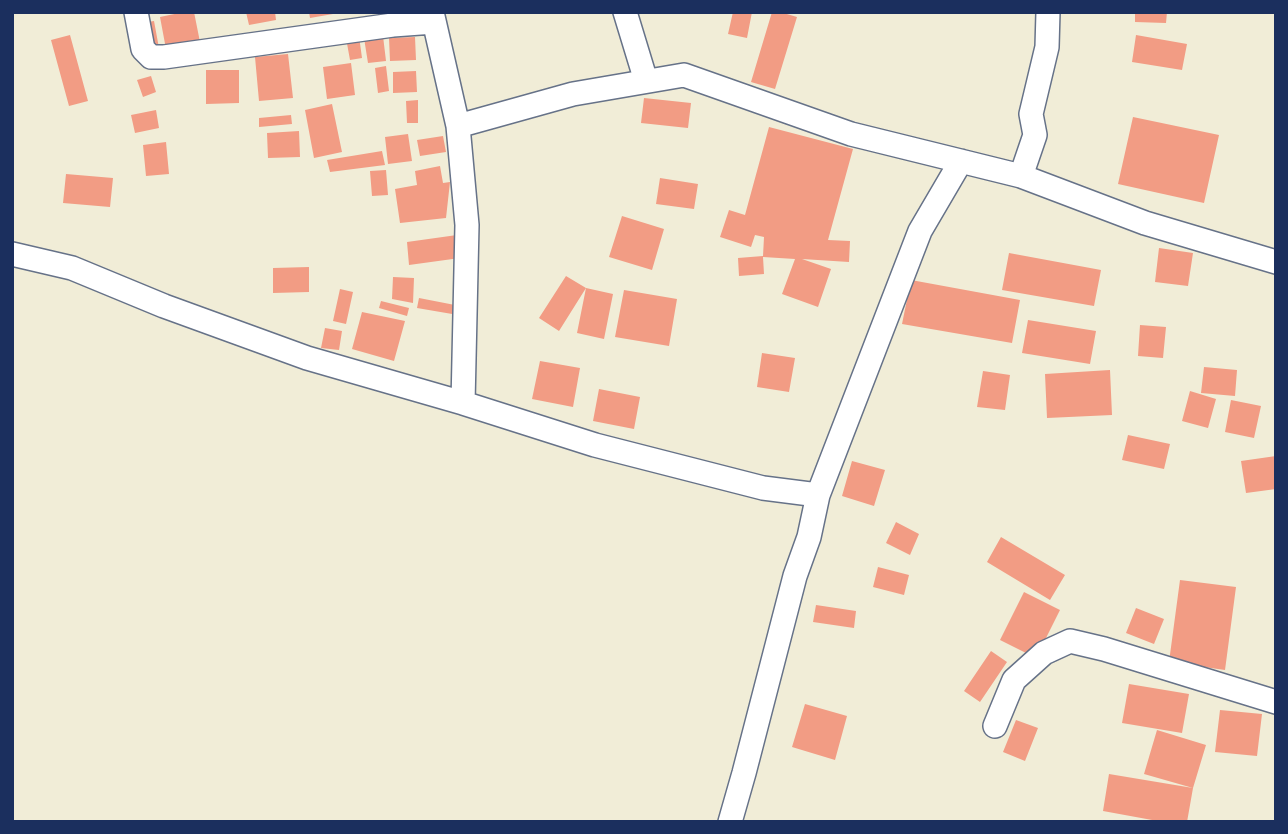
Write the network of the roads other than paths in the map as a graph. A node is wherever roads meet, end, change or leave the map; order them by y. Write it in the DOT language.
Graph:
graph roads {
  1 [pos="136,12"];
  2 [pos="625,12"];
  3 [pos="1048,12"];
  4 [pos="433,17"];
  5 [pos="646,81"];
  6 [pos="458,126"];
  7 [pos="961,161"];
  8 [pos="1021,176"];
  9 [pos="12,254"];
  10 [pos="1276,262"];
  11 [pos="463,403"];
  12 [pos="818,495"];
  13 [pos="1276,702"];
  14 [pos="995,726"];
  15 [pos="730,822"];
  1 -- 4 [label="street"];
  2 -- 5 [label="street"];
  3 -- 8 [label="street"];
  4 -- 6 [label="street"];
  5 -- 6 [label="street"];
  5 -- 7 [label="street"];
  6 -- 11 [label="street"];
  7 -- 8 [label="street"];
  7 -- 12 [label="street"];
  8 -- 10 [label="street"];
  9 -- 11 [label="street"];
  11 -- 12 [label="street"];
  12 -- 15 [label="street"];
  13 -- 14 [label="street"];
}
